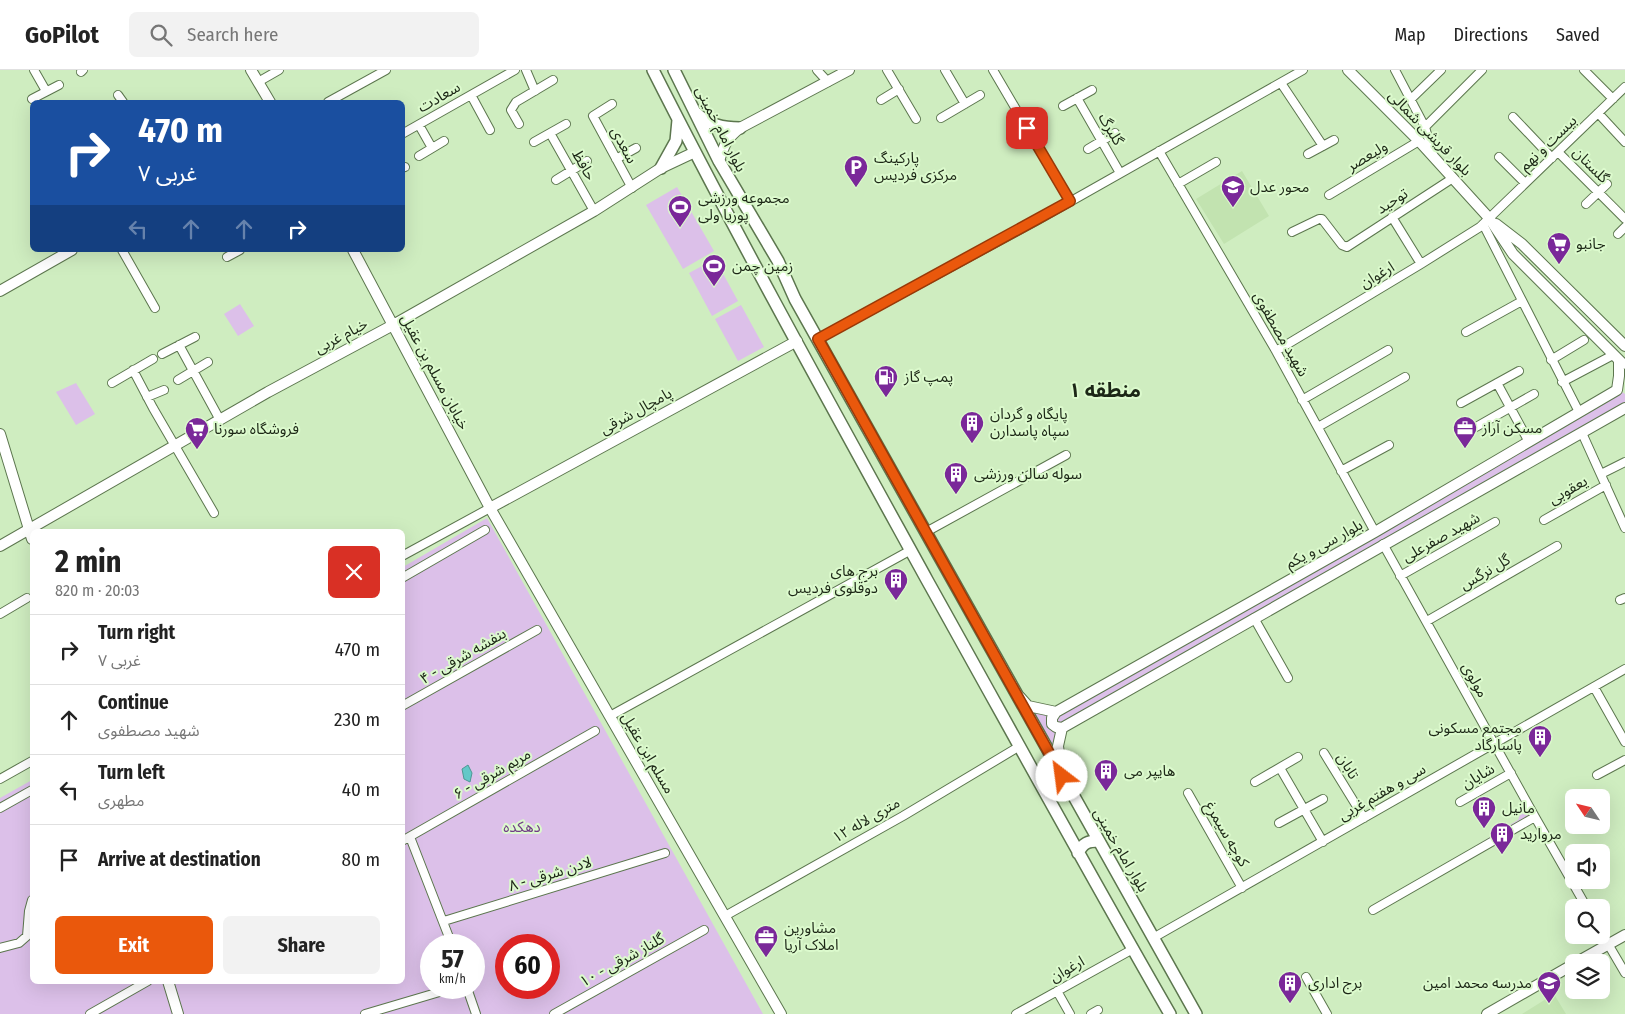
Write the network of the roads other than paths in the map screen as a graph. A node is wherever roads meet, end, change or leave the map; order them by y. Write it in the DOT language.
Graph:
graph roads {
  1 [pos="34,70"];
  2 [pos="251,70"];
  3 [pos="279,70"];
  4 [pos="386,70"];
  5 [pos="515,70"];
  6 [pos="526,70"];
  7 [pos="653,70"];
  8 [pos="674,70"];
  9 [pos="816,70"];
  10 [pos="849,70"];
  11 [pos="888,70"];
  12 [pos="945,70"];
  13 [pos="993,70"];
  14 [pos="1303,70"];
  15 [pos="1348,70"];
  16 [pos="1395,70"];
  17 [pos="1441,70"];
  18 [pos="1482,70"];
  19 [pos="1584,70"];
  20 [pos="553,80"];
  21 [pos="258,82"];
  22 [pos="828,82"];
  23 [pos="1281,83"];
  24 [pos="59,85"];
  25 [pos="1625,87"];
  26 [pos="899,89"];
  27 [pos="1092,90"];
  28 [pos="535,91"];
  29 [pos="46,92"];
  30 [pos="118,95"];
  31 [pos="471,95"];
  32 [pos="980,95"];
  33 [pos="1077,98"];
  34 [pos="32,99"];
  35 [pos="1613,99"];
  36 [pos="122,100"];
  37 [pos="269,100"];
  38 [pos="332,100"];
  39 [pos="881,100"];
  40 [pos="1410,100"];
  41 [pos="612,104"];
  42 [pos="965,104"];
  43 [pos="1063,106"];
  44 [pos="693,110"];
  45 [pos="1598,113"];
  46 [pos="1513,117"];
  47 [pos="916,118"];
  48 [pos="941,118"];
  49 [pos="678,120"];
  50 [pos="519,124"];
  51 [pos="566,124"];
  52 [pos="419,125"];
  53 [pos="1425,127"];
  54 [pos="740,128"];
  55 [pos="490,130"];
  56 [pos="405,132"];
  57 [pos="550,133"];
  58 [pos="1115,133"];
  59 [pos="1334,140"];
  60 [pos="444,141"];
  61 [pos="1102,141"];
  62 [pos="1419,141"];
  63 [pos="534,142"];
  64 [pos="1625,142"];
  65 [pos="1323,146"];
  66 [pos="432,148"];
  67 [pos="636,148"];
  68 [pos="1088,149"];
  69 [pos="1159,151"];
  70 [pos="695,152"];
  71 [pos="1308,154"];
  72 [pos="1555,155"];
  73 [pos="419,156"];
  74 [pos="1434,157"];
  75 [pos="1499,157"];
  76 [pos="616,159"];
  77 [pos="586,161"];
  78 [pos="720,161"];
  79 [pos="1216,162"];
  80 [pos="661,168"];
  81 [pos="571,170"];
  82 [pos="1120,173"];
  83 [pos="1453,178"];
  84 [pos="556,180"];
  85 [pos="1526,183"];
  86 [pos="1178,184"];
  87 [pos="1607,184"];
  88 [pos="632,188"];
  89 [pos="1599,192"];
  90 [pos="1329,195"];
  91 [pos="1070,201"];
  92 [pos="1586,204"];
  93 [pos="594,211"];
  94 [pos="1392,217"];
  95 [pos="1625,219"];
  96 [pos="1486,221"];
  97 [pos="1625,227"];
  98 [pos="1292,232"];
  99 [pos="1618,234"];
  100 [pos="1522,244"];
  101 [pos="68,252"];
  102 [pos="123,252"];
  103 [pos="236,252"];
  104 [pos="354,252"];
  105 [pos="1514,254"];
  106 [pos="227,257"];
  107 [pos="778,261"];
  108 [pos="1421,264"];
  109 [pos="1503,264"];
  110 [pos="758,270"];
  111 [pos="0,291"];
  112 [pos="1522,301"];
  113 [pos="155,308"];
  114 [pos="393,325"];
  115 [pos="1466,332"];
  116 [pos="195,336"];
  117 [pos="818,339"];
  118 [pos="1584,340"];
  119 [pos="796,341"];
  120 [pos="179,345"];
  121 [pos="1625,346"];
  122 [pos="1388,350"];
  123 [pos="1276,351"];
  124 [pos="162,354"];
  125 [pos="153,359"];
  126 [pos="1551,360"];
  127 [pos="1619,361"];
  128 [pos="208,362"];
  129 [pos="133,370"];
  130 [pos="193,371"];
  131 [pos="1519,371"];
  132 [pos="1405,377"];
  133 [pos="178,380"];
  134 [pos="1562,382"];
  135 [pos="112,383"];
  136 [pos="1497,383"];
  137 [pos="164,390"];
  138 [pos="1621,390"];
  139 [pos="1534,394"];
  140 [pos="147,397"];
  141 [pos="1302,400"];
  142 [pos="1461,403"];
  143 [pos="1510,407"];
  144 [pos="1625,408"];
  145 [pos="1579,412"];
  146 [pos="220,420"];
  147 [pos="1476,426"];
  148 [pos="1318,428"];
  149 [pos="1582,432"];
  150 [pos="0,434"];
  151 [pos="1529,442"];
  152 [pos="1389,445"];
  153 [pos="175,446"];
  154 [pos="1066,455"];
  155 [pos="1625,462"];
  156 [pos="1341,470"];
  157 [pos="1601,474"];
  158 [pos="1606,485"];
  159 [pos="490,508"];
  160 [pos="214,514"];
  161 [pos="1623,517"];
  162 [pos="1544,520"];
  163 [pos="1495,522"];
  164 [pos="1625,528"];
  165 [pos="39,529"];
  166 [pos="485,530"];
  167 [pos="30,531"];
  168 [pos="926,532"];
  169 [pos="1375,532"];
  170 [pos="30,534"];
  171 [pos="1383,544"];
  172 [pos="0,546"];
  173 [pos="1557,546"];
  174 [pos="911,550"];
  175 [pos="405,554"];
  176 [pos="405,576"];
  177 [pos="1400,576"];
  178 [pos="27,598"];
  179 [pos="0,614"];
  180 [pos="1254,618"];
  181 [pos="1427,621"];
  182 [pos="536,630"];
  183 [pos="1625,669"];
  184 [pos="1288,678"];
  185 [pos="1594,687"];
  186 [pos="1017,694"];
  187 [pos="405,704"];
  188 [pos="1056,712"];
  189 [pos="610,716"];
  190 [pos="1062,728"];
  191 [pos="595,731"];
  192 [pos="1625,742"];
  193 [pos="1494,744"];
  194 [pos="1020,746"];
  195 [pos="1324,753"];
  196 [pos="1298,757"];
  197 [pos="1625,760"];
  198 [pos="30,762"];
  199 [pos="1280,768"];
  200 [pos="1511,773"];
  201 [pos="1597,775"];
  202 [pos="1062,776"];
  203 [pos="0,779"];
  204 [pos="1255,782"];
  205 [pos="30,791"];
  206 [pos="1188,793"];
  207 [pos="1323,799"];
  208 [pos="1460,802"];
  209 [pos="0,808"];
  210 [pos="1304,809"];
  211 [pos="1534,817"];
  212 [pos="1364,818"];
  213 [pos="1087,822"];
  214 [pos="1279,823"];
  215 [pos="1066,831"];
  216 [pos="410,837"];
  217 [pos="405,840"];
  218 [pos="1098,841"];
  219 [pos="1323,842"];
  220 [pos="1078,853"];
  221 [pos="664,854"];
  222 [pos="1242,888"];
  223 [pos="1582,899"];
  224 [pos="30,907"];
  225 [pos="1373,910"];
  226 [pos="725,916"];
  227 [pos="444,921"];
  228 [pos="704,930"];
  229 [pos="448,934"];
  230 [pos="1625,935"];
  231 [pos="1153,938"];
  232 [pos="1610,943"];
  233 [pos="1609,944"];
  234 [pos="0,948"];
  235 [pos="1133,949"];
  236 [pos="1591,954"];
  237 [pos="1565,969"];
  238 [pos="1625,973"];
  239 [pos="1306,977"];
  240 [pos="143,984"];
  241 [pos="169,984"];
  242 [pos="1057,991"];
  243 [pos="420,998"];
  244 [pos="471,999"];
  245 [pos="90,1014"];
  246 [pos="178,1014"];
  247 [pos="365,1014"];
  248 [pos="476,1014"];
  249 [pos="554,1014"];
  250 [pos="781,1014"];
  251 [pos="1016,1014"];
  252 [pos="1070,1014"];
  253 [pos="1170,1014"];
  254 [pos="1196,1014"];
  255 [pos="1327,1014"];
  256 [pos="1487,1014"];
  1 -- 29 [label="street"];
  2 -- 21 [label="street"];
  3 -- 21 [label="street"];
  4 -- 38 [label="street"];
  5 -- 31 [label="street, سعادت"];
  6 -- 28 [label="street"];
  7 -- 49 [label="main road"];
  8 -- 44 [label="main road, بلوار امام خمینی"];
  9 -- 22 [label="street"];
  10 -- 22 [label="street"];
  11 -- 26 [label="street"];
  12 -- 42 [label="street"];
  13 -- 91 [label="street"];
  14 -- 23 [label="street"];
  15 -- 62 [label="street, بلوار قریشی شمالی"];
  16 -- 40 [label="street"];
  17 -- 40 [label="street"];
  18 -- 53 [label="street"];
  19 -- 35 [label="street"];
  20 -- 28 [label="street"];
  21 -- 37 [label="street"];
  22 -- 54 [label="street"];
  23 -- 65 [label="street"];
  23 -- 69 [label="street"];
  24 -- 29 [label="street"];
  25 -- 35 [label="street, بیست و نهم"];
  26 -- 39 [label="street"];
  26 -- 47 [label="street"];
  27 -- 33 [label="street"];
  28 -- 50 [label="street"];
  29 -- 34 [label="street"];
  30 -- 36 [label="street"];
  31 -- 52 [label="street, سعادت"];
  31 -- 55 [label="street"];
  32 -- 42 [label="street"];
  33 -- 43 [label="street"];
  33 -- 61 [label="street, گلبرگ"];
  35 -- 45 [label="street, بیست و نهم"];
  40 -- 53 [label="street"];
  41 -- 76 [label="street, سعدی"];
  42 -- 48 [label="street"];
  44 -- 54 [label="main road"];
  44 -- 78 [label="main road, بلوار امام خمینی"];
  45 -- 64 [label="street"];
  45 -- 72 [label="street, بیست و نهم"];
  46 -- 72 [label="street, گلستان"];
  49 -- 70 [label="main road"];
  49 -- 80 [label="main road"];
  51 -- 57 [label="street"];
  52 -- 56 [label="street, سعادت"];
  52 -- 66 [label="street"];
  53 -- 74 [label="street"];
  54 -- 78 [label="street"];
  57 -- 63 [label="street"];
  57 -- 81 [label="street, حافظ"];
  58 -- 61 [label="street"];
  59 -- 65 [label="street"];
  60 -- 66 [label="street"];
  61 -- 68 [label="street"];
  61 -- 82 [label="street, گلبرگ"];
  62 -- 74 [label="street, بلوار قریشی شمالی"];
  62 -- 90 [label="street, ولیعصر"];
  65 -- 71 [label="street"];
  66 -- 73 [label="street"];
  67 -- 76 [label="street"];
  69 -- 82 [label="street"];
  69 -- 86 [label="street, شهید مصطفوی"];
  70 -- 80 [label="street, خیام غربی"];
  70 -- 110 [label="main road"];
  72 -- 85 [label="street, بیست و نهم"];
  72 -- 89 [label="street, گلستان"];
  74 -- 83 [label="street, بلوار قریشی شمالی"];
  75 -- 85 [label="street"];
  76 -- 88 [label="street, سعدی"];
  77 -- 81 [label="street"];
  78 -- 107 [label="main road, بلوار امام خمینی"];
  79 -- 86 [label="street"];
  80 -- 88 [label="street, خیام غربی"];
  81 -- 84 [label="street"];
  81 -- 93 [label="street, حافظ"];
  82 -- 91 [label="street"];
  83 -- 94 [label="street, توحید"];
  83 -- 96 [label="street, بلوار قریشی شمالی"];
  85 -- 96 [label="street, بیست و نهم"];
  86 -- 123 [label="street, شهید مصطفوی"];
  87 -- 89 [label="street"];
  88 -- 93 [label="street, خیام غربی"];
  89 -- 92 [label="street"];
  89 -- 95 [label="street, گلستان"];
  91 -- 117 [label="street"];
  93 -- 114 [label="street, خیام غربی"];
  94 -- 98 [label="street, توحید"];
  94 -- 108 [label="street"];
  96 -- 100 [label="street, بلوار قریشی شمالی"];
  96 -- 105 [label="street, بلوار قریشی شمالی"];
  96 -- 108 [label="street, ارغوان"];
  96 -- 109 [label="street"];
  97 -- 99 [label="street"];
  100 -- 105 [label="street"];
  100 -- 121 [label="street, بلوار قریشی شمالی"];
  101 -- 111 [label="street"];
  102 -- 113 [label="street"];
  103 -- 106 [label="street"];
  104 -- 114 [label="street, خیابان مسلم بن عقیل"];
  105 -- 109 [label="street"];
  105 -- 127 [label="street, بلوار قریشی شمالی"];
  107 -- 110 [label="main road"];
  107 -- 117 [label="main road, بلوار امام خمینی"];
  108 -- 123 [label="street, ارغوان"];
  109 -- 112 [label="street"];
  110 -- 119 [label="main road"];
  112 -- 115 [label="street"];
  112 -- 126 [label="street"];
  114 -- 146 [label="street, خیام غربی"];
  114 -- 159 [label="street, خیابان مسلم بن عقیل"];
  116 -- 120 [label="street"];
  117 -- 168 [label="main road, بلوار امام خمینی"];
  118 -- 126 [label="street"];
  119 -- 159 [label="street, پامچال شرقی"];
  119 -- 174 [label="main road"];
  120 -- 124 [label="street"];
  120 -- 130 [label="street"];
  122 -- 141 [label="street"];
  123 -- 141 [label="street, شهید مصطفوی"];
  125 -- 129 [label="street"];
  126 -- 134 [label="street"];
  127 -- 134 [label="street"];
  127 -- 138 [label="street, بلوار سی و یکم"];
  128 -- 130 [label="street"];
  129 -- 135 [label="street"];
  129 -- 140 [label="street"];
  130 -- 133 [label="street"];
  130 -- 146 [label="street"];
  131 -- 136 [label="street"];
  132 -- 148 [label="street"];
  134 -- 145 [label="street"];
  136 -- 142 [label="street"];
  136 -- 143 [label="street"];
  137 -- 140 [label="street"];
  138 -- 145 [label="street, بلوار سی و یکم"];
  139 -- 143 [label="street"];
  140 -- 153 [label="street"];
  141 -- 148 [label="street, شهید مصطفوی"];
  143 -- 147 [label="street"];
  143 -- 151 [label="street"];
  144 -- 149 [label="street, بلوار سی و یکم"];
  145 -- 151 [label="street, بلوار سی و یکم"];
  146 -- 153 [label="street, خیام غربی"];
  148 -- 156 [label="street, شهید مصطفوی"];
  149 -- 157 [label="street"];
  149 -- 171 [label="street, بلوار سی و یکم"];
  150 -- 167 [label="street"];
  151 -- 169 [label="street, بلوار سی و یکم"];
  152 -- 156 [label="street"];
  153 -- 160 [label="street"];
  153 -- 165 [label="street, خیام غربی"];
  154 -- 168 [label="street"];
  155 -- 157 [label="street"];
  156 -- 169 [label="street, شهید مصطفوی"];
  157 -- 158 [label="street"];
  158 -- 161 [label="street"];
  158 -- 162 [label="street, یعقوبی"];
  159 -- 175 [label="street"];
  159 -- 189 [label="street, مسلم ابن عقیل"];
  161 -- 164 [label="street"];
  163 -- 177 [label="street, شهید صفرعلی"];
  166 -- 176 [label="street"];
  168 -- 186 [label="main road, بلوار امام خمینی"];
  169 -- 188 [label="street, بلوار سی و یکم"];
  170 -- 172 [label="street, خیام غربی"];
  171 -- 177 [label="street, مولوی"];
  171 -- 180 [label="street, بلوار سی و یکم"];
  173 -- 181 [label="street, گل نرگس"];
  174 -- 189 [label="street"];
  174 -- 194 [label="main road"];
  177 -- 181 [label="street, مولوی"];
  178 -- 179 [label="street"];
  180 -- 184 [label="street"];
  180 -- 190 [label="street, بلوار سی و یکم"];
  181 -- 193 [label="street, مولوی"];
  182 -- 187 [label="street, بنفشه شرقی - ۴"];
  183 -- 185 [label="street, سی و هفتم غربی"];
  185 -- 192 [label="street"];
  185 -- 193 [label="street, سی و هفتم غربی"];
  186 -- 188 [label="street"];
  186 -- 202 [label="main road, بلوار امام خمینی"];
  188 -- 190 [label="street"];
  189 -- 226 [label="street, مسلم ابن عقیل"];
  190 -- 202 [label="street"];
  191 -- 216 [label="street, مریم شرقی - ۶"];
  193 -- 200 [label="street, مولوی"];
  193 -- 212 [label="street, سی و هفتم غربی"];
  194 -- 215 [label="main road"];
  194 -- 226 [label="street, ۱۲ متری لاله"];
  195 -- 212 [label="street, تابان"];
  196 -- 199 [label="street"];
  197 -- 201 [label="street"];
  198 -- 203 [label="street"];
  199 -- 204 [label="street"];
  199 -- 210 [label="street"];
  200 -- 208 [label="street, شایان"];
  200 -- 211 [label="street, مولوی"];
  202 -- 213 [label="main road, بلوار امام خمینی"];
  205 -- 209 [label="street"];
  206 -- 222 [label="street, کوچه سیمرغ"];
  207 -- 210 [label="street"];
  210 -- 214 [label="street"];
  210 -- 219 [label="street"];
  211 -- 223 [label="street, مولوی"];
  211 -- 225 [label="street"];
  212 -- 219 [label="street, سی و هفتم غربی"];
  213 -- 215 [label="main road"];
  213 -- 218 [label="main road, بلوار امام خمینی"];
  215 -- 220 [label="main road"];
  216 -- 217 [label="street, مریم شرقی - ۶"];
  216 -- 227 [label="street"];
  218 -- 220 [label="main road"];
  218 -- 231 [label="main road, بلوار امام خمینی"];
  219 -- 222 [label="street, سی و هفتم غربی"];
  220 -- 235 [label="main road"];
  221 -- 227 [label="street, لادن شرقی - ۸"];
  222 -- 231 [label="street, سی و هفتم غربی"];
  224 -- 234 [label="street"];
  226 -- 250 [label="street, مسلم ابن عقیل"];
  227 -- 229 [label="street"];
  228 -- 249 [label="street, گلناز شرقی - ۱۰"];
  230 -- 232 [label="street"];
  231 -- 254 [label="main road, بلوار امام خمینی"];
  233 -- 236 [label="street"];
  233 -- 238 [label="street"];
  235 -- 242 [label="street, ارغوان"];
  235 -- 253 [label="main road"];
  237 -- 256 [label="street"];
  239 -- 255 [label="street"];
  240 -- 245 [label="street"];
  241 -- 246 [label="street"];
  242 -- 251 [label="street, ارغوان"];
  242 -- 252 [label="street"];
  243 -- 247 [label="street"];
  244 -- 248 [label="street"];
}
